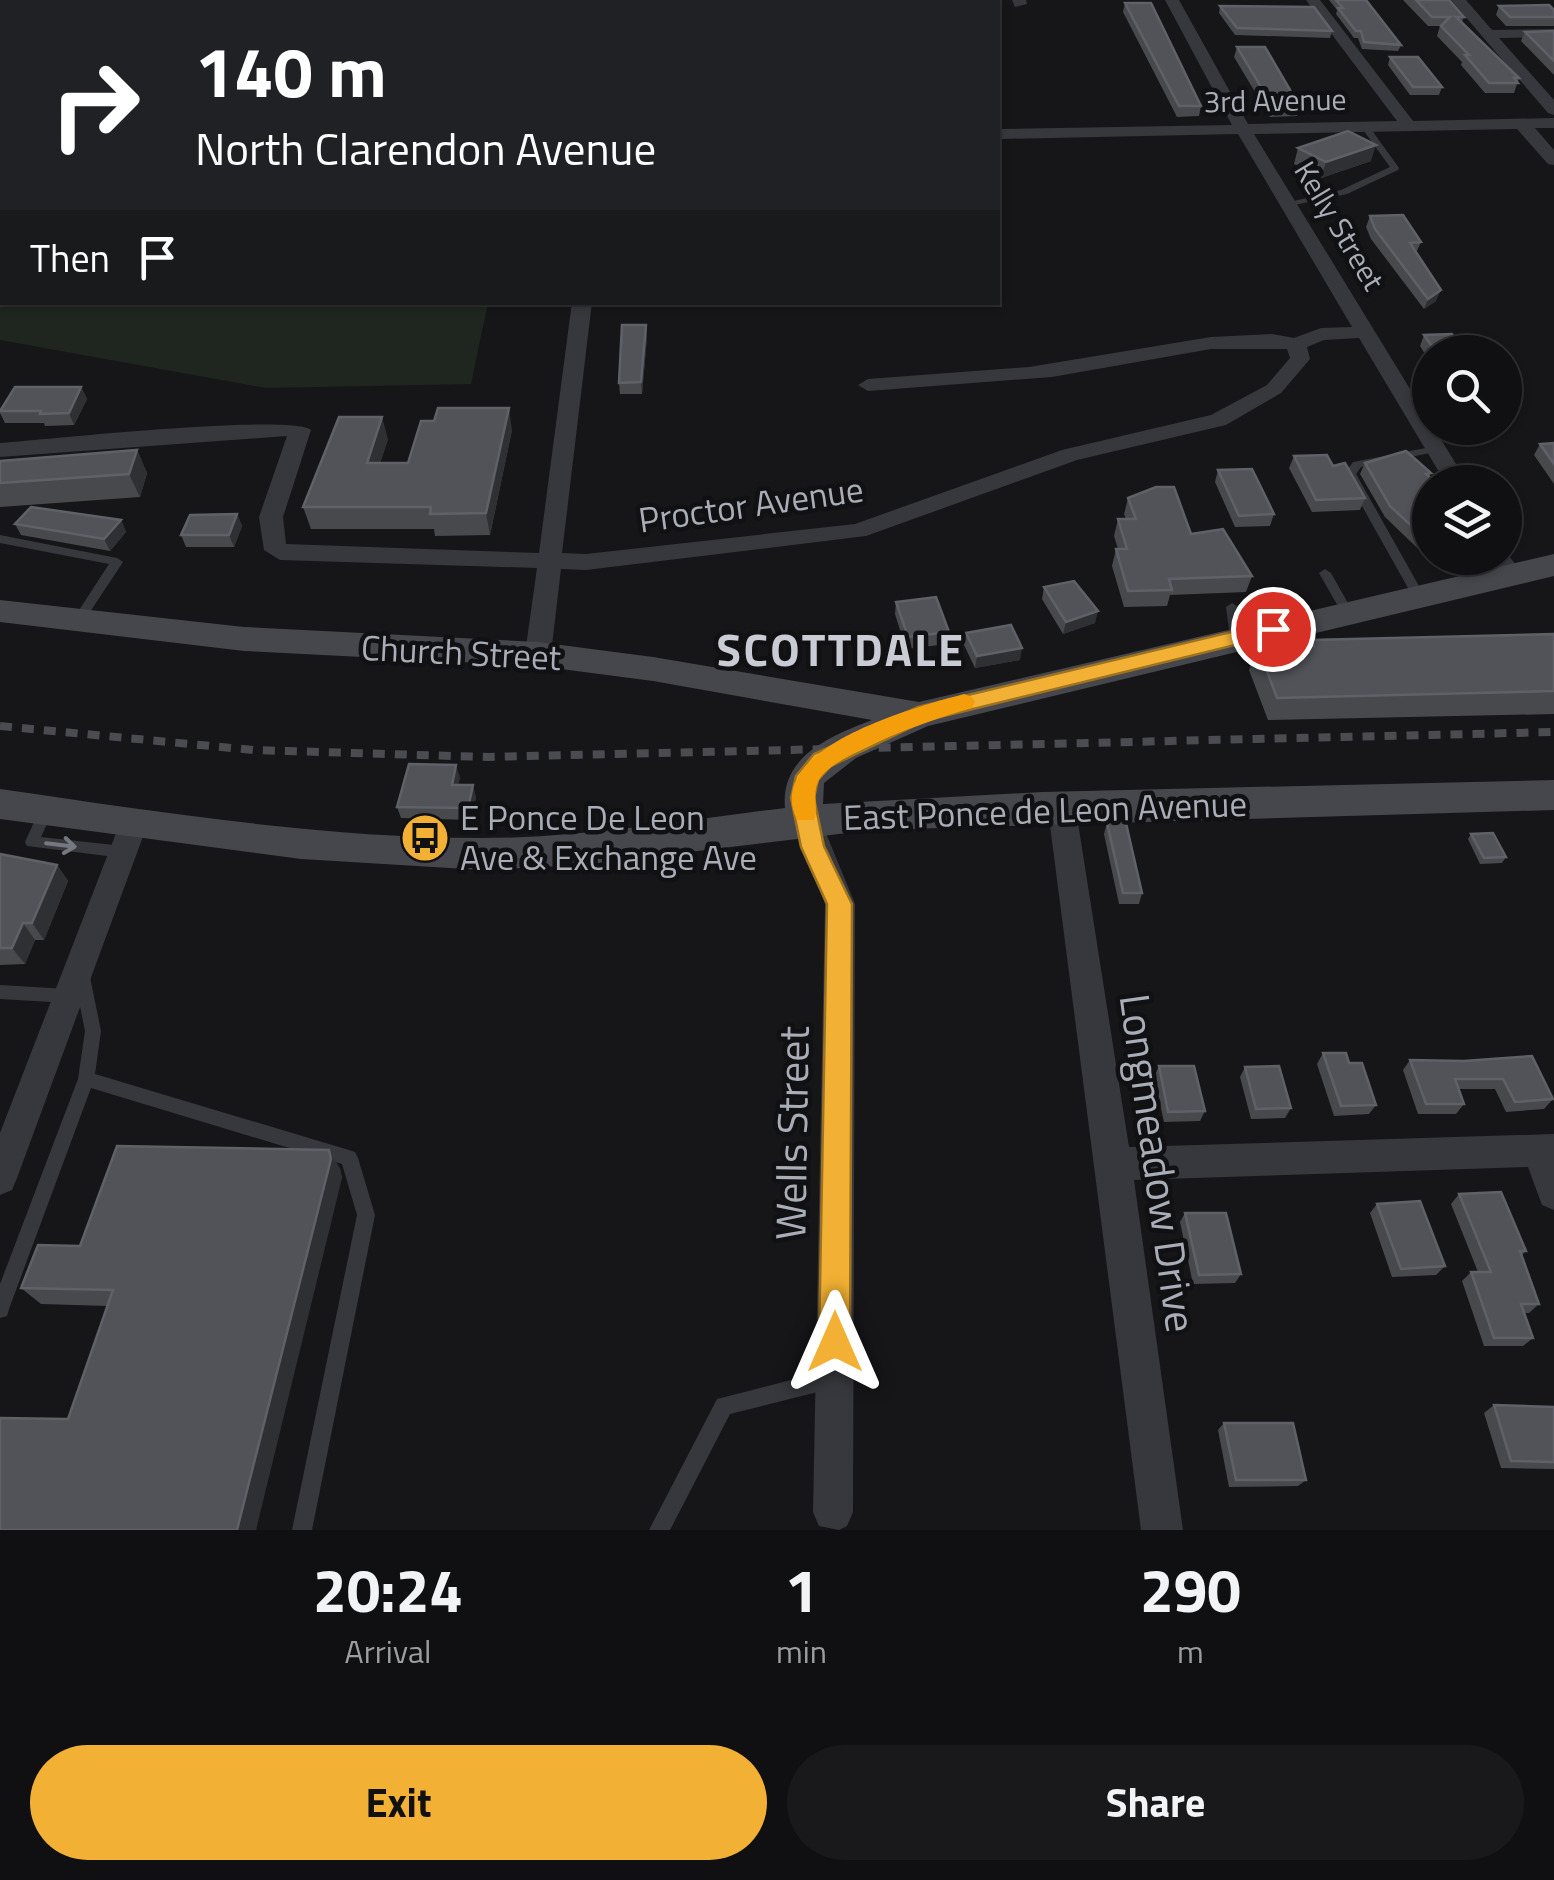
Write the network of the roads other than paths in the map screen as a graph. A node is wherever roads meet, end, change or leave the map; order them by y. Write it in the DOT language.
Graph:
graph roads {
  1 [pos="1172,0"];
  2 [pos="1313,0"];
  3 [pos="1458,0"];
  4 [pos="1554,33"];
  5 [pos="1487,34"];
  6 [pos="1554,110"];
  7 [pos="1554,123"];
  8 [pos="1522,124"];
  9 [pos="1410,126"];
  10 [pos="1365,127"];
  11 [pos="1243,129"];
  12 [pos="1000,134"];
  13 [pos="1554,160"];
  14 [pos="1288,205"];
  15 [pos="582,305"];
  16 [pos="1364,332"];
  17 [pos="1296,344"];
  18 [pos="868,385"];
  19 [pos="1436,449"];
  20 [pos="0,450"];
  21 [pos="1446,465"];
  22 [pos="0,539"];
  23 [pos="551,562"];
  24 [pos="1554,565"];
  25 [pos="1522,566"];
  26 [pos="1325,573"];
  27 [pos="1479,575"];
  28 [pos="1418,595"];
  29 [pos="0,611"];
  30 [pos="1348,612"];
  31 [pos="78,621"];
  32 [pos="538,654"];
  33 [pos="918,715"];
  34 [pos="1554,795"];
  35 [pos="0,804"];
  36 [pos="1062,810"];
  37 [pos="807,821"];
  38 [pos="129,838"];
  39 [pos="74,981"];
  40 [pos="0,992"];
  41 [pos="86,1080"];
  42 [pos="1547,1150"];
  43 [pos="1114,1164"];
  44 [pos="0,1178"];
  45 [pos="1554,1193"];
  46 [pos="0,1309"];
  47 [pos="834,1379"];
  48 [pos="833,1512"];
  49 [pos="302,1530"];
  50 [pos="660,1530"];
  51 [pos="1162,1530"];
  1 -- 11 [label="street, Kelly Street"];
  2 -- 9 [label="street"];
  3 -- 5 [label="street"];
  4 -- 5 [label="street"];
  5 -- 6 [label="street"];
  7 -- 8 [label="street, 3rd Avenue"];
  8 -- 9 [label="street, 3rd Avenue"];
  8 -- 13 [label="street"];
  9 -- 10 [label="street, 3rd Avenue"];
  10 -- 11 [label="street, 3rd Avenue"];
  10 -- 14 [label="lane"];
  11 -- 12 [label="street, 3rd Avenue"];
  11 -- 14 [label="street, Kelly Street"];
  14 -- 16 [label="street, Kelly Street"];
  15 -- 23 [label="street"];
  16 -- 17 [label="street"];
  16 -- 19 [label="street, Kelly Street"];
  17 -- 18 [label="street"];
  17 -- 23 [label="street, Proctor Avenue"];
  19 -- 21 [label="street, Kelly Street"];
  19 -- 28 [label="lane"];
  20 -- 23 [label="street, Proctor Avenue"];
  22 -- 31 [label="lane"];
  23 -- 32 [label="street"];
  24 -- 25 [label="street"];
  26 -- 30 [label="lane"];
  27 -- 28 [label="street"];
  28 -- 30 [label="street"];
  29 -- 31 [label="street, Church Street"];
  30 -- 33 [label="street"];
  31 -- 32 [label="street, Church Street"];
  32 -- 33 [label="street, Church Street"];
  33 -- 37 [label="street"];
  34 -- 36 [label="street, East Ponce de Leon Avenue"];
  35 -- 38 [label="street, East Ponce de Leon Avenue"];
  36 -- 37 [label="street, East Ponce de Leon Avenue"];
  36 -- 43 [label="street, Longmeadow Drive"];
  37 -- 38 [label="street, East Ponce de Leon Avenue"];
  37 -- 47 [label="street, Wells Street"];
  38 -- 39 [label="street"];
  39 -- 40 [label="lane"];
  39 -- 41 [label="lane"];
  39 -- 44 [label="street"];
  41 -- 46 [label="lane"];
  41 -- 49 [label="lane"];
  42 -- 43 [label="street"];
  42 -- 45 [label="street"];
  43 -- 51 [label="street, Longmeadow Drive"];
  47 -- 48 [label="street, Wells Street"];
  47 -- 50 [label="lane"];
}
